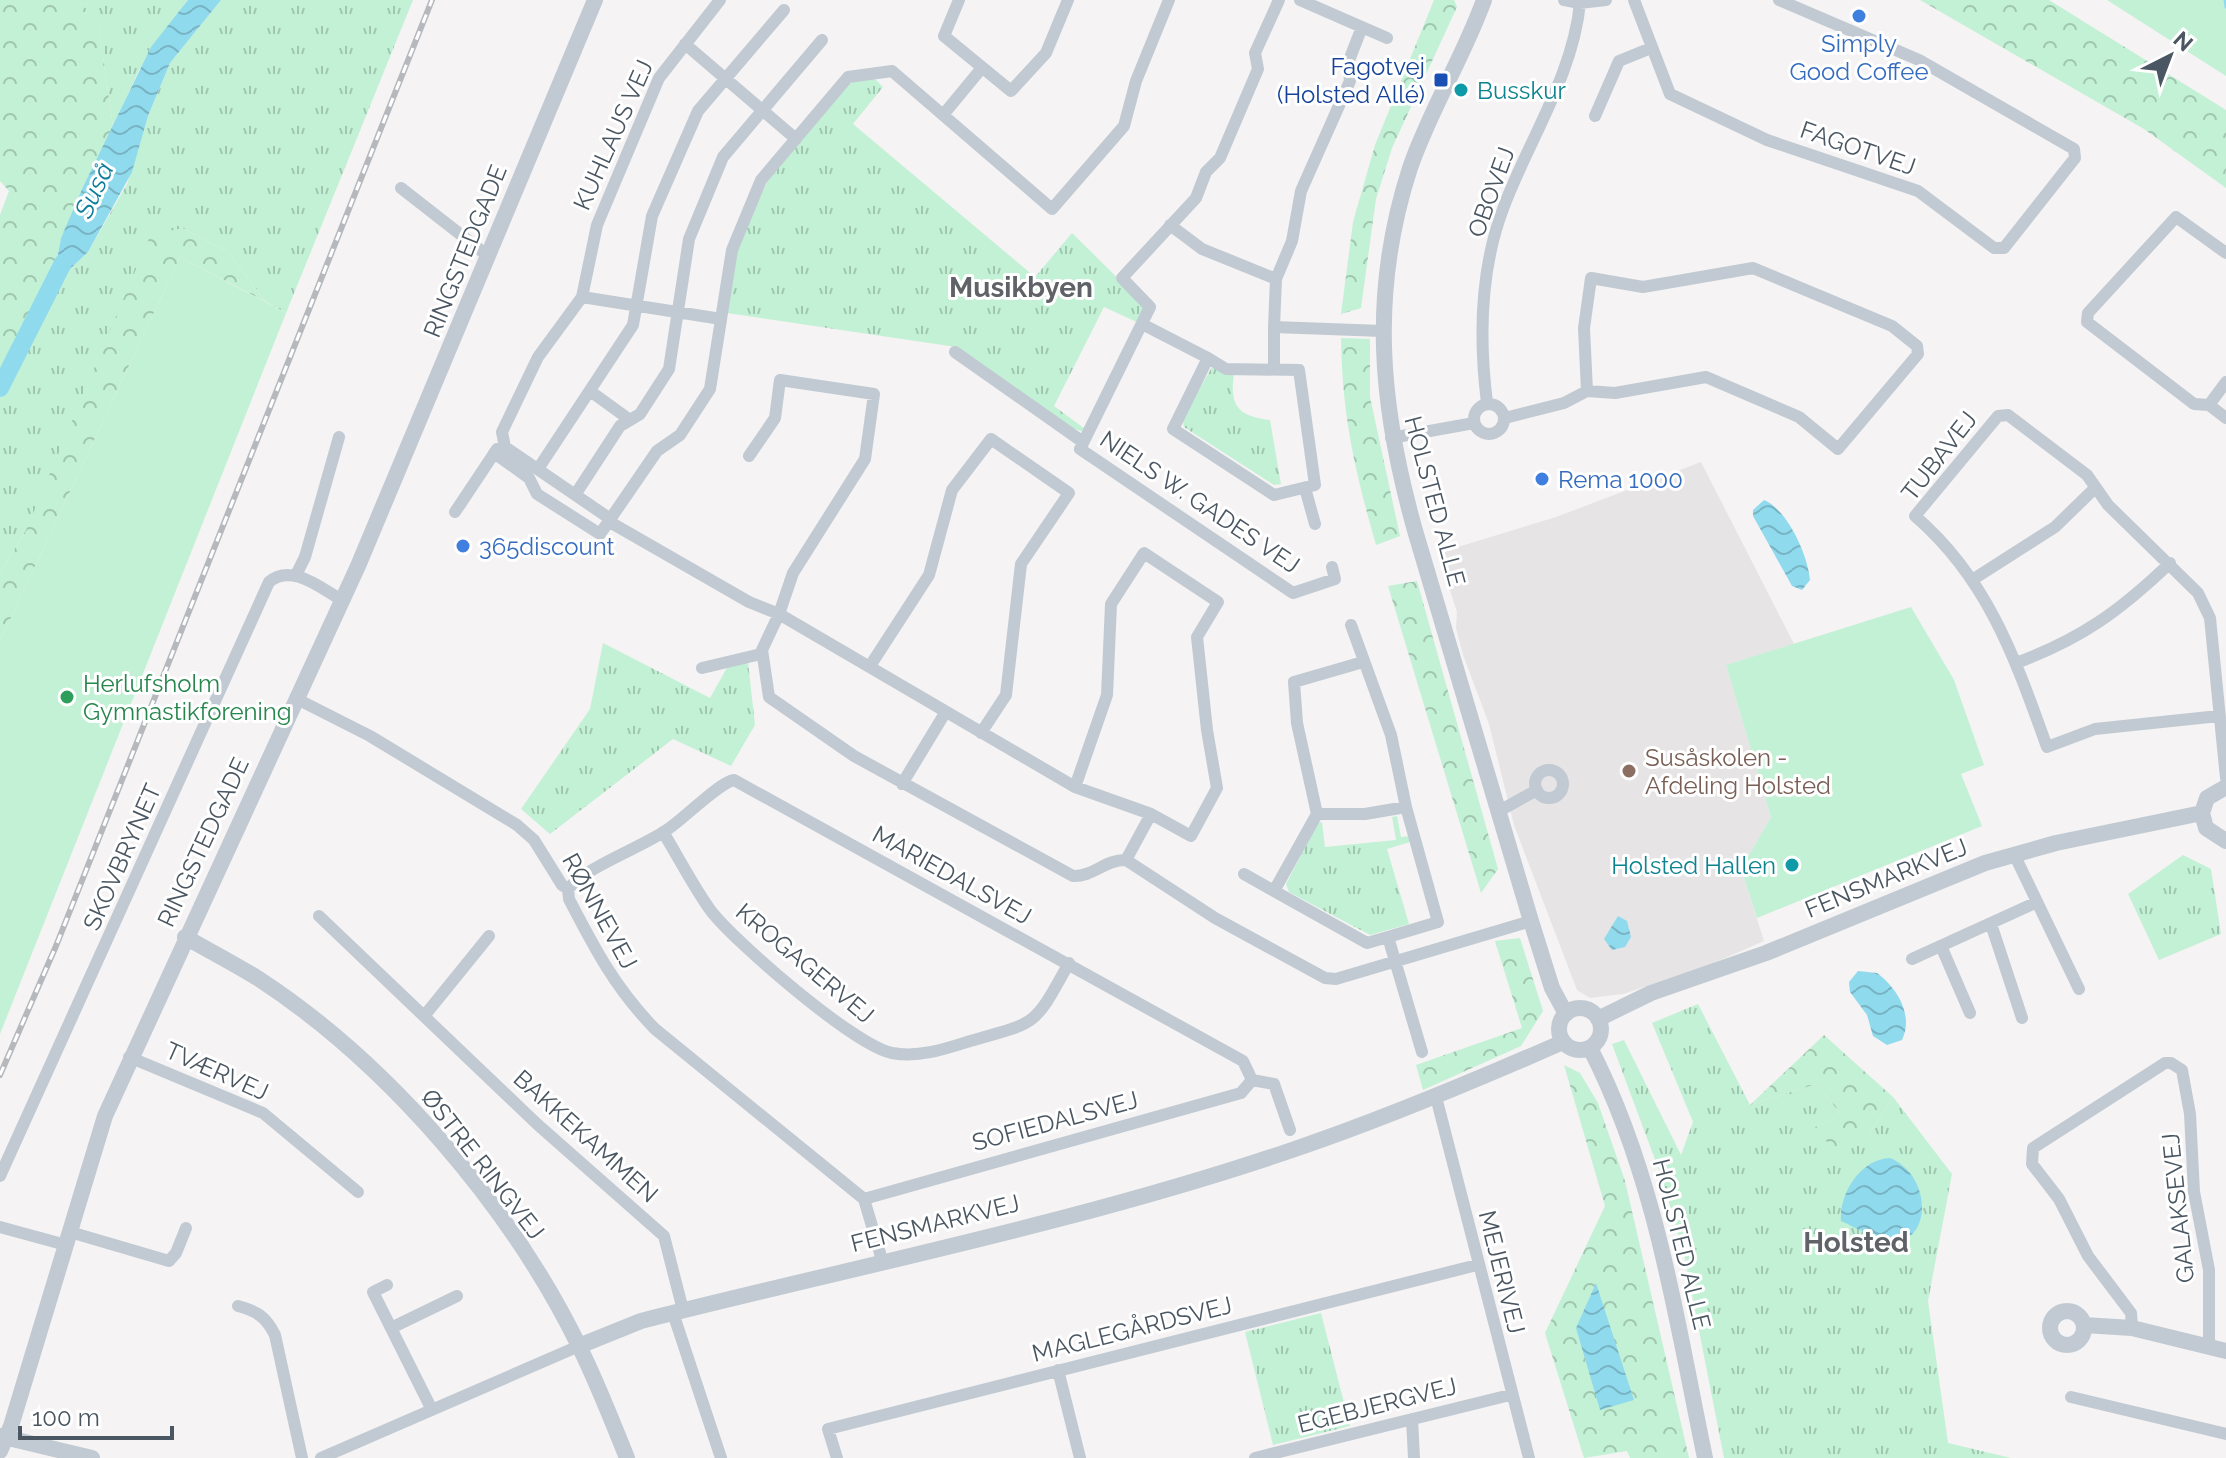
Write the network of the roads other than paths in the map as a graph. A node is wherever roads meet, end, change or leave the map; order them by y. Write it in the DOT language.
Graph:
graph roads {
  1 [pos="595,0"];
  2 [pos="720,0"];
  3 [pos="959,0"];
  4 [pos="1068,0"];
  5 [pos="1169,0"];
  6 [pos="1279,0"];
  7 [pos="1300,0"];
  8 [pos="1484,0"];
  9 [pos="1564,0"];
  10 [pos="1606,0"];
  11 [pos="1634,0"];
  12 [pos="1779,0"];
  13 [pos="1580,3"];
  14 [pos="784,10"];
  15 [pos="1362,27"];
  16 [pos="1387,38"];
  17 [pos="822,40"];
  18 [pos="685,44"];
  19 [pos="1651,48"];
  20 [pos="981,69"];
  21 [pos="726,78"];
  22 [pos="762,110"];
  23 [pos="943,115"];
  24 [pos="1595,116"];
  25 [pos="796,139"];
  26 [pos="401,188"];
  27 [pos="1170,225"];
  28 [pos="2226,253"];
  29 [pos="488,256"];
  30 [pos="1276,279"];
  31 [pos="582,297"];
  32 [pos="635,306"];
  33 [pos="678,313"];
  34 [pos="721,319"];
  35 [pos="1142,324"];
  36 [pos="1274,327"];
  37 [pos="1382,331"];
  38 [pos="955,352"];
  39 [pos="1208,358"];
  40 [pos="1274,368"];
  41 [pos="2226,382"];
  42 [pos="590,391"];
  43 [pos="1587,391"];
  44 [pos="1487,403"];
  45 [pos="2209,405"];
  46 [pos="1505,418"];
  47 [pos="2226,418"];
  48 [pos="630,420"];
  49 [pos="1474,423"];
  50 [pos="339,437"];
  51 [pos="1391,438"];
  52 [pos="1083,442"];
  53 [pos="498,448"];
  54 [pos="749,456"];
  55 [pos="538,469"];
  56 [pos="1305,488"];
  57 [pos="2094,489"];
  58 [pos="575,495"];
  59 [pos="455,512"];
  60 [pos="608,520"];
  61 [pos="1315,524"];
  62 [pos="2170,563"];
  63 [pos="1332,567"];
  64 [pos="296,575"];
  65 [pos="1972,580"];
  66 [pos="342,600"];
  67 [pos="779,614"];
  68 [pos="1351,625"];
  69 [pos="761,654"];
  70 [pos="1363,662"];
  71 [pos="2016,663"];
  72 [pos="870,666"];
  73 [pos="702,668"];
  74 [pos="297,699"];
  75 [pos="945,713"];
  76 [pos="2219,716"];
  77 [pos="981,733"];
  78 [pos="2226,778"];
  79 [pos="902,784"];
  80 [pos="1075,787"];
  81 [pos="2226,787"];
  82 [pos="1537,790"];
  83 [pos="1406,807"];
  84 [pos="1499,811"];
  85 [pos="2202,813"];
  86 [pos="1151,814"];
  87 [pos="1317,814"];
  88 [pos="663,832"];
  89 [pos="2226,841"];
  90 [pos="2014,854"];
  91 [pos="1126,860"];
  92 [pos="1244,874"];
  93 [pos="568,889"];
  94 [pos="1274,891"];
  95 [pos="2035,903"];
  96 [pos="319,916"];
  97 [pos="1531,921"];
  98 [pos="1991,924"];
  99 [pos="489,936"];
  100 [pos="185,937"];
  101 [pos="1388,937"];
  102 [pos="1941,946"];
  103 [pos="1912,959"];
  104 [pos="1395,961"];
  105 [pos="1069,963"];
  106 [pos="2079,989"];
  107 [pos="1970,1013"];
  108 [pos="1566,1014"];
  109 [pos="425,1015"];
  110 [pos="2022,1018"];
  111 [pos="1598,1019"];
  112 [pos="1563,1042"];
  113 [pos="1590,1048"];
  114 [pos="1422,1052"];
  115 [pos="129,1057"];
  116 [pos="1252,1080"];
  117 [pos="1436,1097"];
  118 [pos="1290,1130"];
  119 [pos="0,1176"];
  120 [pos="358,1192"];
  121 [pos="864,1199"];
  122 [pos="0,1227"];
  123 [pos="186,1228"];
  124 [pos="68,1239"];
  125 [pos="882,1260"];
  126 [pos="1477,1265"];
  127 [pos="387,1285"];
  128 [pos="457,1296"];
  129 [pos="238,1306"];
  130 [pos="678,1312"];
  131 [pos="2084,1325"];
  132 [pos="391,1328"];
  133 [pos="2132,1328"];
  134 [pos="2209,1344"];
  135 [pos="579,1346"];
  136 [pos="2226,1351"];
  137 [pos="1058,1370"];
  138 [pos="1510,1395"];
  139 [pos="2071,1397"];
  140 [pos="432,1410"];
  141 [pos="1412,1419"];
  142 [pos="2226,1434"];
  143 [pos="2,1442"];
  144 [pos="92,1458"];
  145 [pos="302,1458"];
  146 [pos="321,1458"];
  147 [pos="627,1458"];
  148 [pos="721,1458"];
  149 [pos="837,1458"];
  150 [pos="1080,1458"];
  151 [pos="1255,1458"];
  152 [pos="1414,1458"];
  153 [pos="1529,1458"];
  154 [pos="1705,1458"];
  1 -- 29 [label="street, RINGSTEDGADE"];
  2 -- 18 [label="street, KUHLAUS VEJ"];
  3 -- 20 [label="street"];
  4 -- 20 [label="street"];
  5 -- 23 [label="street"];
  6 -- 27 [label="street"];
  7 -- 15 [label="street"];
  8 -- 37 [label="street, HOLSTED ALLE"];
  9 -- 13 [label="street"];
  10 -- 13 [label="street"];
  11 -- 19 [label="street, FAGOTVEJ"];
  12 -- 19 [label="street, FAGOTVEJ"];
  13 -- 44 [label="street, OBOVEJ"];
  14 -- 21 [label="street"];
  15 -- 16 [label="street"];
  15 -- 30 [label="street"];
  17 -- 22 [label="street"];
  18 -- 21 [label="street, KUHLAUS VEJ"];
  18 -- 31 [label="street, KUHLAUS VEJ"];
  19 -- 24 [label="street"];
  20 -- 23 [label="street"];
  21 -- 22 [label="street, KUHLAUS VEJ"];
  21 -- 32 [label="street"];
  22 -- 25 [label="street, KUHLAUS VEJ"];
  22 -- 33 [label="street"];
  23 -- 25 [label="street"];
  25 -- 34 [label="street"];
  26 -- 29 [label="street"];
  27 -- 30 [label="street"];
  27 -- 35 [label="street"];
  28 -- 45 [label="street"];
  29 -- 66 [label="street, RINGSTEDGADE"];
  30 -- 36 [label="street"];
  31 -- 32 [label="street"];
  31 -- 53 [label="street, KUHLAUS VEJ"];
  32 -- 33 [label="street"];
  32 -- 42 [label="street"];
  33 -- 34 [label="street"];
  33 -- 48 [label="street"];
  34 -- 60 [label="street"];
  35 -- 39 [label="street"];
  35 -- 52 [label="street, NIELS W. GADES VEJ"];
  36 -- 37 [label="street"];
  36 -- 40 [label="street"];
  37 -- 51 [label="street, HOLSTED ALLE"];
  38 -- 52 [label="street, NIELS W. GADES VEJ"];
  39 -- 40 [label="street"];
  39 -- 56 [label="street, NIELS W. GADES VEJ"];
  40 -- 56 [label="street, NIELS W. GADES VEJ"];
  41 -- 45 [label="street"];
  42 -- 48 [label="street"];
  42 -- 55 [label="street"];
  43 -- 43 [label="street"];
  43 -- 46 [label="street"];
  44 -- 46 [label="street"];
  44 -- 49 [label="street"];
  45 -- 47 [label="street"];
  46 -- 49 [label="street"];
  48 -- 58 [label="street"];
  49 -- 51 [label="street"];
  50 -- 64 [label="street"];
  51 -- 84 [label="street, HOLSTED ALLE"];
  52 -- 63 [label="street, NIELS W. GADES VEJ"];
  53 -- 55 [label="street"];
  53 -- 59 [label="street, KUHLAUS VEJ"];
  53 -- 60 [label="street"];
  54 -- 67 [label="street"];
  55 -- 58 [label="street"];
  56 -- 61 [label="street, NIELS W. GADES VEJ"];
  57 -- 62 [label="street, TUBAVEJ"];
  57 -- 65 [label="street"];
  57 -- 65 [label="street, TUBAVEJ"];
  58 -- 60 [label="street"];
  60 -- 67 [label="street"];
  62 -- 71 [label="street"];
  62 -- 76 [label="street, TUBAVEJ"];
  64 -- 66 [label="street"];
  64 -- 119 [label="street, SKOVBRYNET"];
  65 -- 71 [label="street, TUBAVEJ"];
  66 -- 74 [label="street, RINGSTEDGADE"];
  67 -- 69 [label="street"];
  67 -- 72 [label="street"];
  68 -- 70 [label="street"];
  69 -- 73 [label="street"];
  69 -- 79 [label="street"];
  70 -- 83 [label="street"];
  70 -- 87 [label="street"];
  71 -- 76 [label="street, TUBAVEJ"];
  72 -- 75 [label="street"];
  72 -- 77 [label="street"];
  74 -- 93 [label="street, RØNNEVEJ"];
  74 -- 100 [label="street, RINGSTEDGADE"];
  75 -- 77 [label="street"];
  75 -- 79 [label="street"];
  76 -- 78 [label="street, TUBAVEJ"];
  77 -- 80 [label="street"];
  79 -- 91 [label="street"];
  80 -- 86 [label="street"];
  80 -- 86 [label="street"];
  81 -- 85 [label="street"];
  82 -- 84 [label="street"];
  83 -- 87 [label="street"];
  83 -- 101 [label="street"];
  84 -- 97 [label="street, HOLSTED ALLE"];
  85 -- 89 [label="street"];
  85 -- 90 [label="street, FENSMARKVEJ"];
  86 -- 91 [label="street"];
  87 -- 94 [label="street"];
  88 -- 93 [label="street, MARIEDALSVEJ"];
  88 -- 105 [label="street, MARIEDALSVEJ"];
  88 -- 105 [label="street, KROGAGERVEJ"];
  90 -- 95 [label="street"];
  90 -- 111 [label="street, FENSMARKVEJ"];
  91 -- 104 [label="street"];
  92 -- 94 [label="street"];
  93 -- 121 [label="street, RØNNEVEJ"];
  94 -- 101 [label="street"];
  95 -- 98 [label="street"];
  95 -- 106 [label="street"];
  96 -- 109 [label="street, BAKKEKAMMEN"];
  97 -- 104 [label="street"];
  97 -- 108 [label="street, HOLSTED ALLE"];
  98 -- 102 [label="street"];
  98 -- 110 [label="street"];
  99 -- 109 [label="street"];
  100 -- 115 [label="street, RINGSTEDGADE"];
  100 -- 135 [label="street, ØSTRE RINGVEJ"];
  101 -- 104 [label="street"];
  102 -- 103 [label="street"];
  102 -- 107 [label="street"];
  104 -- 114 [label="street"];
  105 -- 116 [label="street, MARIEDALSVEJ"];
  108 -- 111 [label="street"];
  108 -- 112 [label="street"];
  109 -- 130 [label="street, BAKKEKAMMEN"];
  111 -- 113 [label="street"];
  112 -- 113 [label="street"];
  112 -- 117 [label="street, FENSMARKVEJ"];
  113 -- 154 [label="street, HOLSTED ALLE"];
  115 -- 120 [label="street, TVÆRVEJ"];
  115 -- 124 [label="street, RINGSTEDGADE"];
  116 -- 118 [label="street, MARIEDALSVEJ"];
  116 -- 121 [label="street, SOFIEDALSVEJ"];
  117 -- 125 [label="street, FENSMARKVEJ"];
  117 -- 126 [label="street, MEJERIVEJ"];
  121 -- 125 [label="street"];
  122 -- 124 [label="street"];
  123 -- 124 [label="street"];
  124 -- 143 [label="street, RINGSTEDGADE"];
  125 -- 130 [label="street, FENSMARKVEJ"];
  126 -- 137 [label="street, MAGLEGÅRDSVEJ"];
  126 -- 138 [label="street, MEJERIVEJ"];
  127 -- 132 [label="street"];
  128 -- 132 [label="street"];
  129 -- 145 [label="street"];
  130 -- 135 [label="street, FENSMARKVEJ"];
  130 -- 148 [label="street, BAKKEKAMMEN"];
  131 -- 133 [label="street"];
  132 -- 140 [label="street"];
  133 -- 134 [label="street"];
  133 -- 134 [label="street, GALAKSEVEJ"];
  134 -- 136 [label="street"];
  135 -- 140 [label="street, FENSMARKVEJ"];
  135 -- 147 [label="street, ØSTRE RINGVEJ"];
  137 -- 149 [label="street, MAGLEGÅRDSVEJ"];
  137 -- 150 [label="street"];
  138 -- 141 [label="street, EGEBJERGVEJ"];
  138 -- 153 [label="street, MEJERIVEJ"];
  139 -- 142 [label="street"];
  140 -- 146 [label="street, FENSMARKVEJ"];
  141 -- 151 [label="street, EGEBJERGVEJ"];
  141 -- 152 [label="street"];
  143 -- 144 [label="street"];
}
